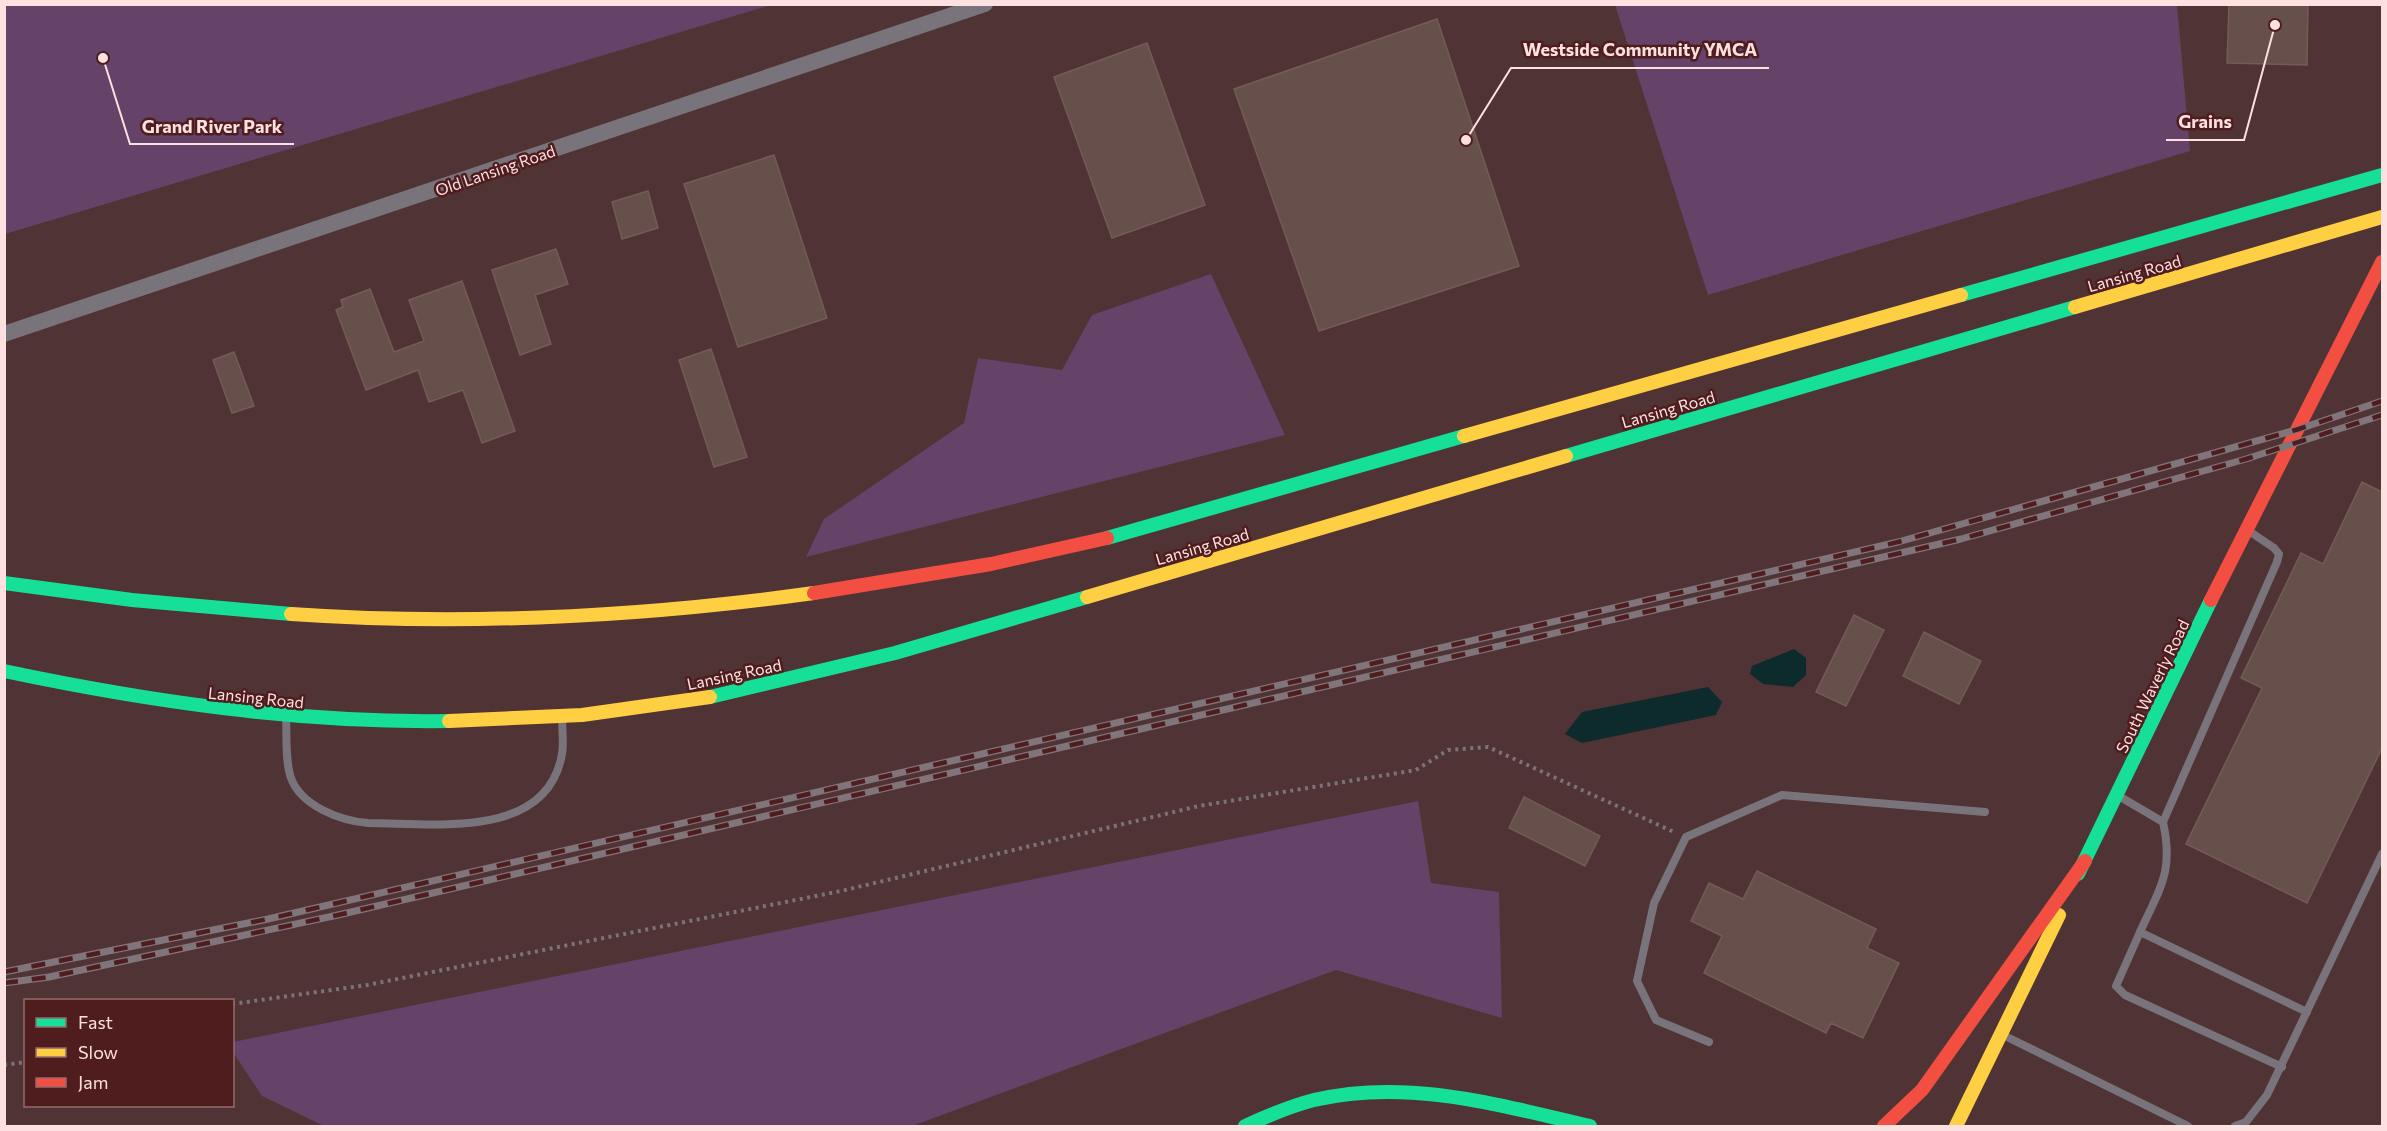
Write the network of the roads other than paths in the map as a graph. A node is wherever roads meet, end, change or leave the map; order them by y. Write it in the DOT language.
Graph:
graph roads {
  1 [pos="985,4"];
  2 [pos="2382,175"];
  3 [pos="2382,217"];
  4 [pos="2382,262"];
  5 [pos="4,334"];
  6 [pos="2246,530"];
  7 [pos="4,583"];
  8 [pos="4,671"];
  9 [pos="286,717"];
  10 [pos="562,717"];
  11 [pos="2116,795"];
  12 [pos="1985,812"];
  13 [pos="2163,822"];
  14 [pos="2382,854"];
  15 [pos="2085,861"];
  16 [pos="2140,932"];
  17 [pos="2307,1012"];
  18 [pos="2002,1035"];
  19 [pos="1709,1042"];
  20 [pos="2282,1067"];
  21 [pos="1245,1126"];
  22 [pos="1590,1126"];
  23 [pos="1884,1126"];
  24 [pos="1956,1126"];
  25 [pos="2188,1126"];
  26 [pos="2235,1126"];
  1 -- 5 [label="street, Old Lansing Road"];
  2 -- 7 [label="main road, Lansing Road"];
  3 -- 10 [label="main road, Lansing Road"];
  4 -- 6 [label="main road, South Waverly Road"];
  6 -- 11 [label="main road, South Waverly Road"];
  6 -- 13 [label="lane"];
  8 -- 9 [label="main road, Lansing Road"];
  9 -- 10 [label="main road, Lansing Road"];
  9 -- 10 [label="lane"];
  11 -- 13 [label="lane"];
  11 -- 15 [label="main road, South Waverly Road"];
  12 -- 19 [label="lane"];
  13 -- 16 [label="lane"];
  14 -- 17 [label="lane"];
  15 -- 18 [label="main road, South Waverly Road"];
  15 -- 23 [label="main road"];
  16 -- 17 [label="lane"];
  16 -- 20 [label="lane"];
  17 -- 20 [label="lane"];
  18 -- 24 [label="main road, South Waverly Road"];
  18 -- 25 [label="lane"];
  20 -- 26 [label="lane"];
  21 -- 22 [label="main road"];
}
